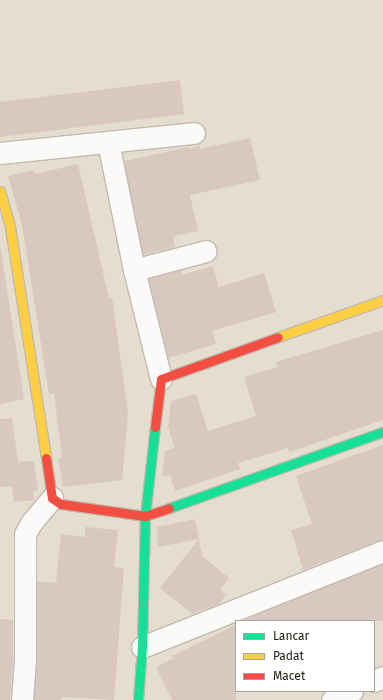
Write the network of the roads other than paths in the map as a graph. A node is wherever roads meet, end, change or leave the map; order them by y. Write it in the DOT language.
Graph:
graph roads {
  1 [pos="194,133"];
  2 [pos="108,142"];
  3 [pos="0,153"];
  4 [pos="0,191"];
  5 [pos="206,251"];
  6 [pos="134,270"];
  7 [pos="383,300"];
  8 [pos="161,379"];
  9 [pos="383,432"];
  10 [pos="52,498"];
  11 [pos="145,516"];
  12 [pos="383,551"];
  13 [pos="142,647"];
  14 [pos="350,692"];
  15 [pos="22,700"];
  16 [pos="138,700"];
  17 [pos="332,700"];
  1 -- 2 [label="street"];
  2 -- 3 [label="street"];
  2 -- 6 [label="street"];
  4 -- 10 [label="street"];
  5 -- 6 [label="street"];
  6 -- 8 [label="street"];
  7 -- 8 [label="street"];
  8 -- 11 [label="street"];
  9 -- 11 [label="street"];
  10 -- 11 [label="street"];
  10 -- 15 [label="street"];
  11 -- 13 [label="street"];
  12 -- 13 [label="street"];
  13 -- 16 [label="street"];
  14 -- 17 [label="street"];
}
